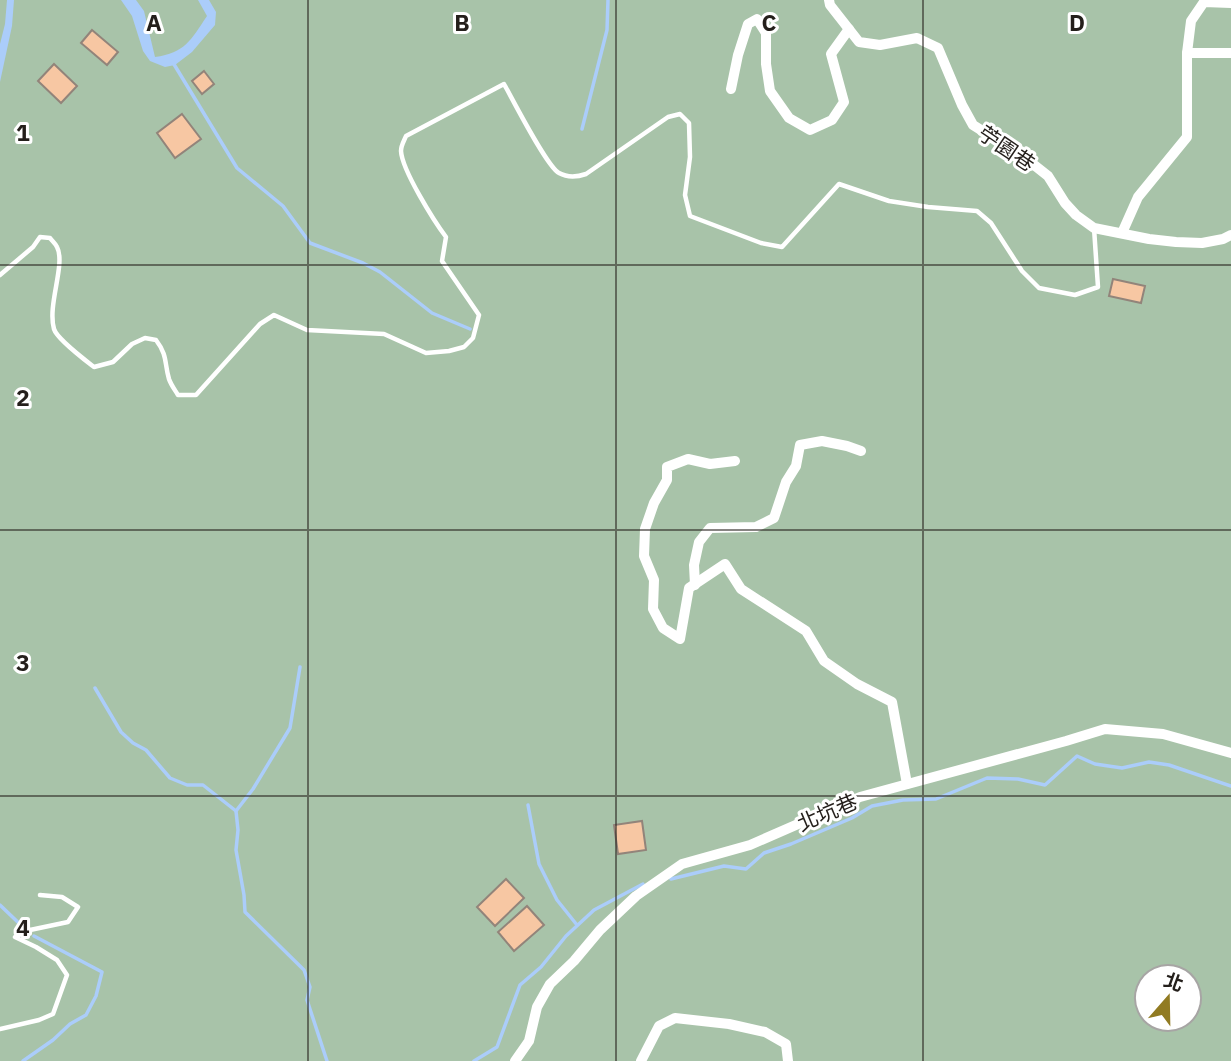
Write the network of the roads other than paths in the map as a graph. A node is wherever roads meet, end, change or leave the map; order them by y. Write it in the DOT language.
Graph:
graph roads {
  1 [pos="828,0"];
  2 [pos="1231,3"];
  3 [pos="849,29"];
  4 [pos="1187,53"];
  5 [pos="1231,53"];
  6 [pos="730,89"];
  7 [pos="1094,228"];
  8 [pos="1122,233"];
  9 [pos="1231,235"];
  10 [pos="0,275"];
  11 [pos="861,451"];
  12 [pos="735,461"];
  13 [pos="695,584"];
  14 [pos="1231,753"];
  15 [pos="907,784"];
  16 [pos="40,895"];
  17 [pos="0,1029"];
  18 [pos="515,1061"];
  19 [pos="641,1061"];
  20 [pos="788,1061"];
  1 -- 3 [label="street, 苧園巷"];
  2 -- 4 [label="street"];
  3 -- 6 [label="street"];
  3 -- 7 [label="street, 苧園巷"];
  4 -- 5 [label="street"];
  4 -- 8 [label="street"];
  7 -- 8 [label="street"];
  7 -- 10 [label="lane"];
  8 -- 9 [label="street"];
  11 -- 13 [label="street"];
  12 -- 13 [label="street"];
  13 -- 15 [label="street"];
  14 -- 15 [label="street, 北坑巷"];
  15 -- 18 [label="street, 北坑巷"];
  16 -- 17 [label="lane"];
  19 -- 20 [label="street"];
}
